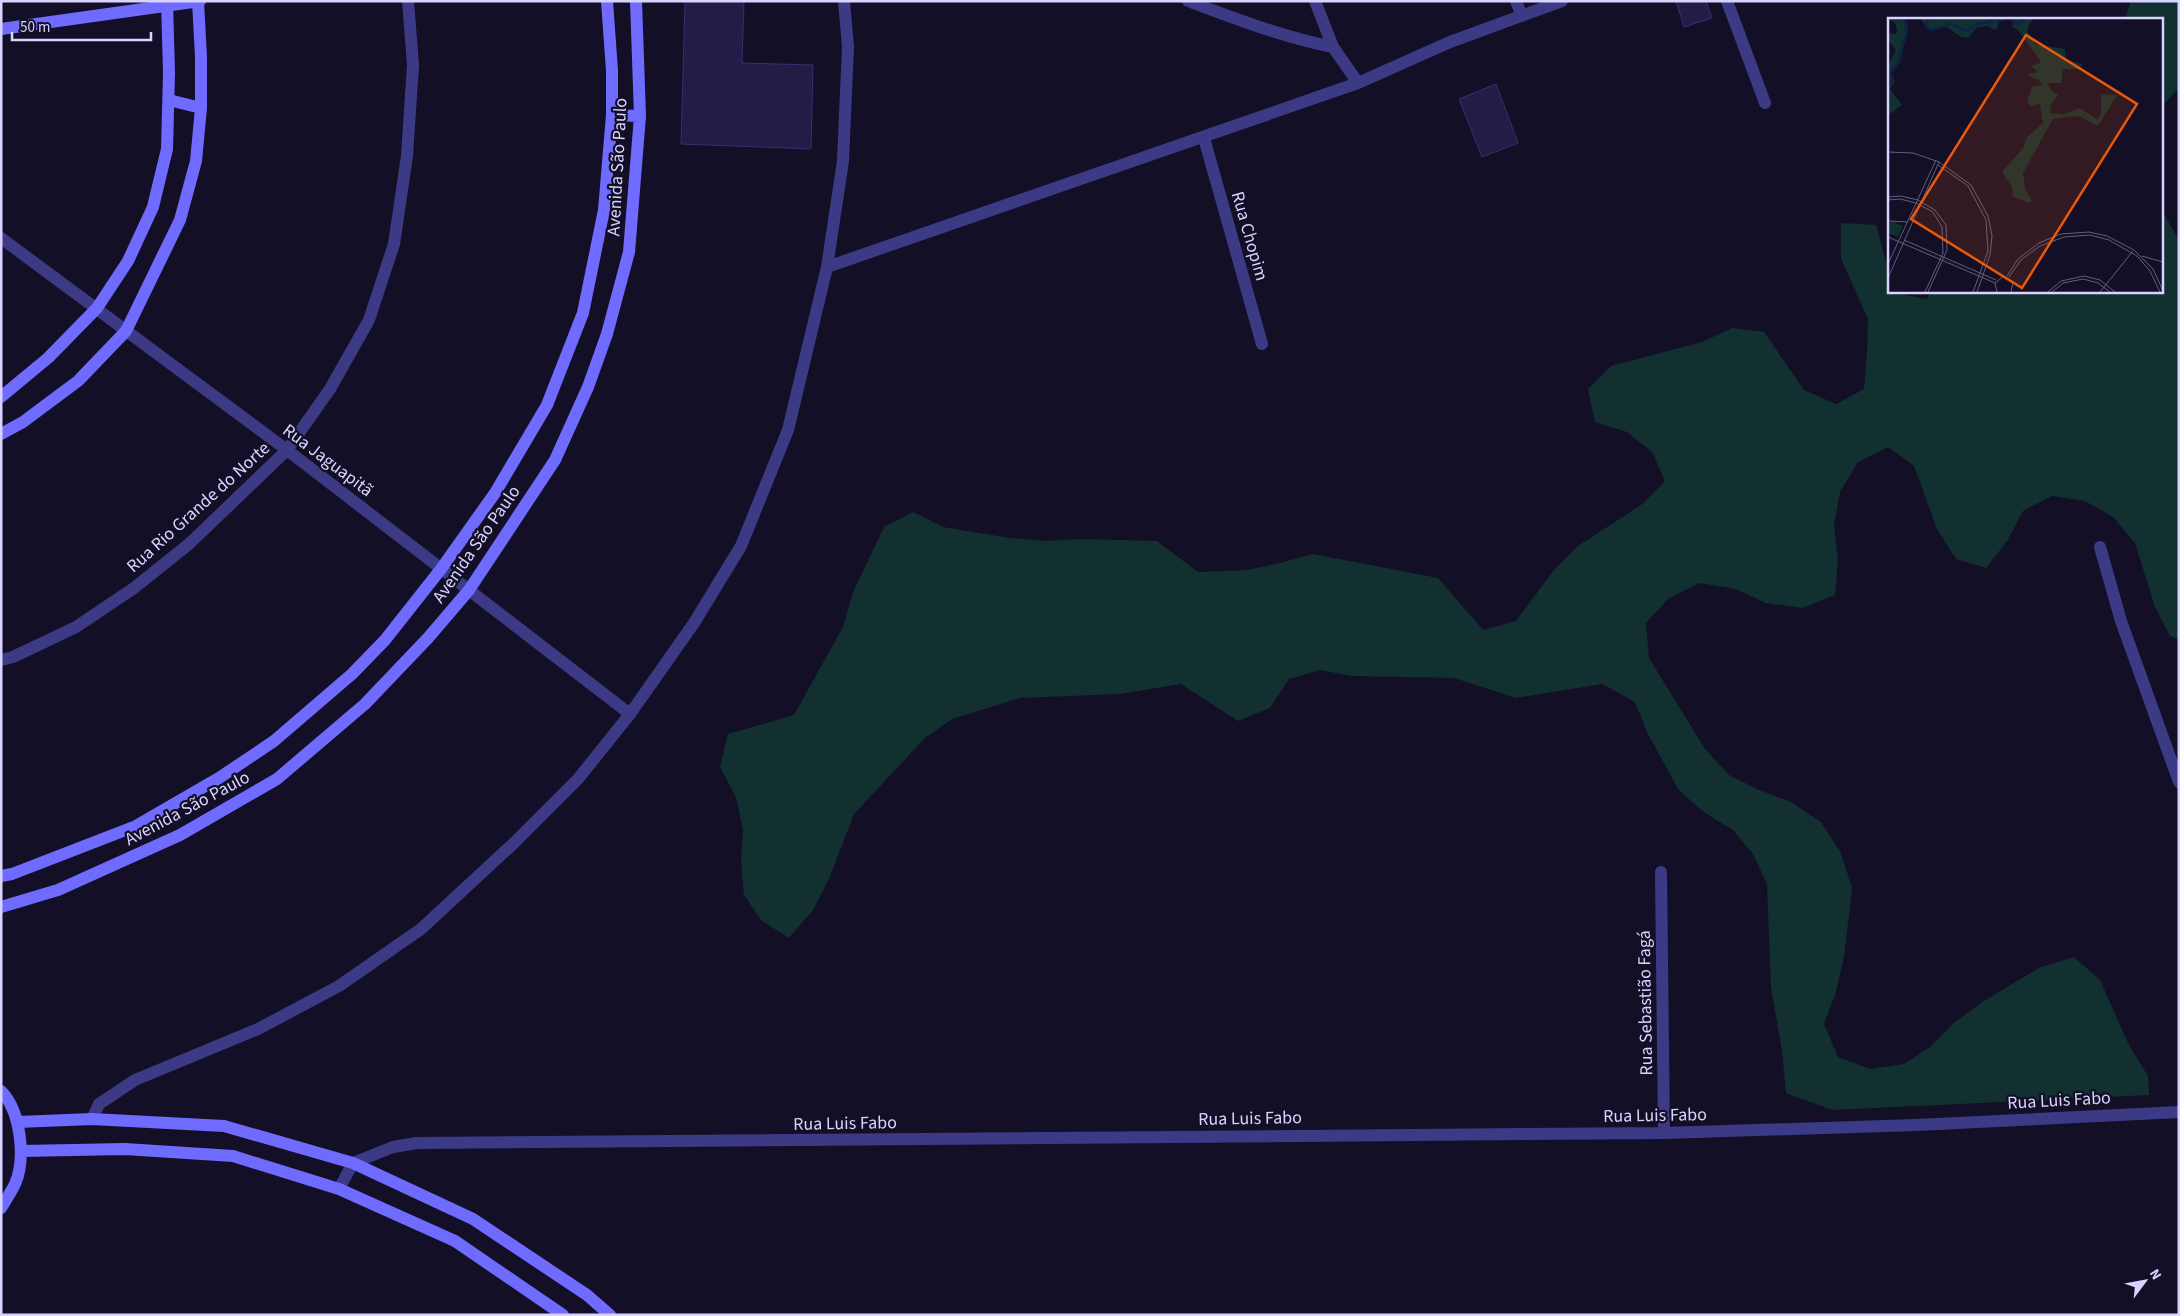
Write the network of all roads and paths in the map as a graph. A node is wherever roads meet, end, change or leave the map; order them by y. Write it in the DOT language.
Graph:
graph roads {
  1 [pos="199,1"];
  2 [pos="408,1"];
  3 [pos="607,1"];
  4 [pos="636,1"];
  5 [pos="844,1"];
  6 [pos="1188,1"];
  7 [pos="1516,1"];
  8 [pos="1562,1"];
  9 [pos="1727,1"];
  10 [pos="1315,2"];
  11 [pos="167,3"];
  12 [pos="1522,16"];
  13 [pos="1,29"];
  14 [pos="1333,47"];
  15 [pos="1358,84"];
  16 [pos="169,100"];
  17 [pos="1765,103"];
  18 [pos="201,108"];
  19 [pos="612,115"];
  20 [pos="640,116"];
  21 [pos="1204,138"];
  22 [pos="1,238"];
  23 [pos="827,267"];
  24 [pos="97,308"];
  25 [pos="126,331"];
  26 [pos="1262,344"];
  27 [pos="1,397"];
  28 [pos="1,434"];
  29 [pos="287,450"];
  30 [pos="2100,547"];
  31 [pos="441,569"];
  32 [pos="469,590"];
  33 [pos="1,660"];
  34 [pos="630,714"];
  35 [pos="2179,782"];
  36 [pos="1661,872"];
  37 [pos="1,876"];
  38 [pos="1,907"];
  39 [pos="1,1091"];
  40 [pos="2179,1112"];
  41 [pos="92,1119"];
  42 [pos="17,1122"];
  43 [pos="1664,1133"];
  44 [pos="21,1151"];
  45 [pos="353,1163"];
  46 [pos="339,1189"];
  47 [pos="1,1208"];
  48 [pos="563,1315"];
  49 [pos="610,1315"];
  1 -- 11 [label="street"];
  1 -- 18 [label="street"];
  2 -- 29 [label="street, Rua Rio Grande do Norte"];
  3 -- 19 [label="street, Avenida São Paulo"];
  4 -- 20 [label="street, Avenida São Paulo"];
  5 -- 23 [label="street"];
  6 -- 14 [label="street"];
  7 -- 12 [label="street"];
  8 -- 12 [label="street"];
  9 -- 17 [label="street"];
  10 -- 14 [label="street"];
  11 -- 13 [label="street"];
  11 -- 16 [label="street"];
  12 -- 15 [label="street"];
  14 -- 15 [label="street"];
  15 -- 21 [label="street"];
  16 -- 18 [label="street"];
  16 -- 24 [label="street"];
  18 -- 25 [label="street"];
  19 -- 20 [label="street"];
  19 -- 31 [label="street, Avenida São Paulo"];
  20 -- 32 [label="street, Avenida São Paulo"];
  21 -- 23 [label="street"];
  21 -- 26 [label="street, Rua Chopim"];
  22 -- 24 [label="street, Rua Jaguapitã"];
  23 -- 34 [label="street"];
  24 -- 25 [label="street, Rua Jaguapitã"];
  24 -- 27 [label="street"];
  25 -- 28 [label="street"];
  25 -- 29 [label="street, Rua Jaguapitã"];
  29 -- 31 [label="street, Rua Jaguapitã"];
  29 -- 33 [label="street, Rua Rio Grande do Norte"];
  30 -- 35 [label="street"];
  31 -- 32 [label="street, Rua Jaguapitã"];
  31 -- 37 [label="street, Avenida São Paulo"];
  32 -- 34 [label="street, Rua Jaguapitã"];
  32 -- 38 [label="street, Avenida São Paulo"];
  34 -- 41 [label="street"];
  36 -- 43 [label="street, Rua Sebastião Fagá"];
  39 -- 42 [label="street"];
  40 -- 43 [label="street, Rua Luis Fabo"];
  41 -- 42 [label="street"];
  41 -- 45 [label="street"];
  42 -- 44 [label="street"];
  43 -- 45 [label="street, Rua Luis Fabo"];
  44 -- 46 [label="street"];
  44 -- 47 [label="street"];
  45 -- 46 [label="street"];
  45 -- 49 [label="street"];
  46 -- 48 [label="street"];
}
